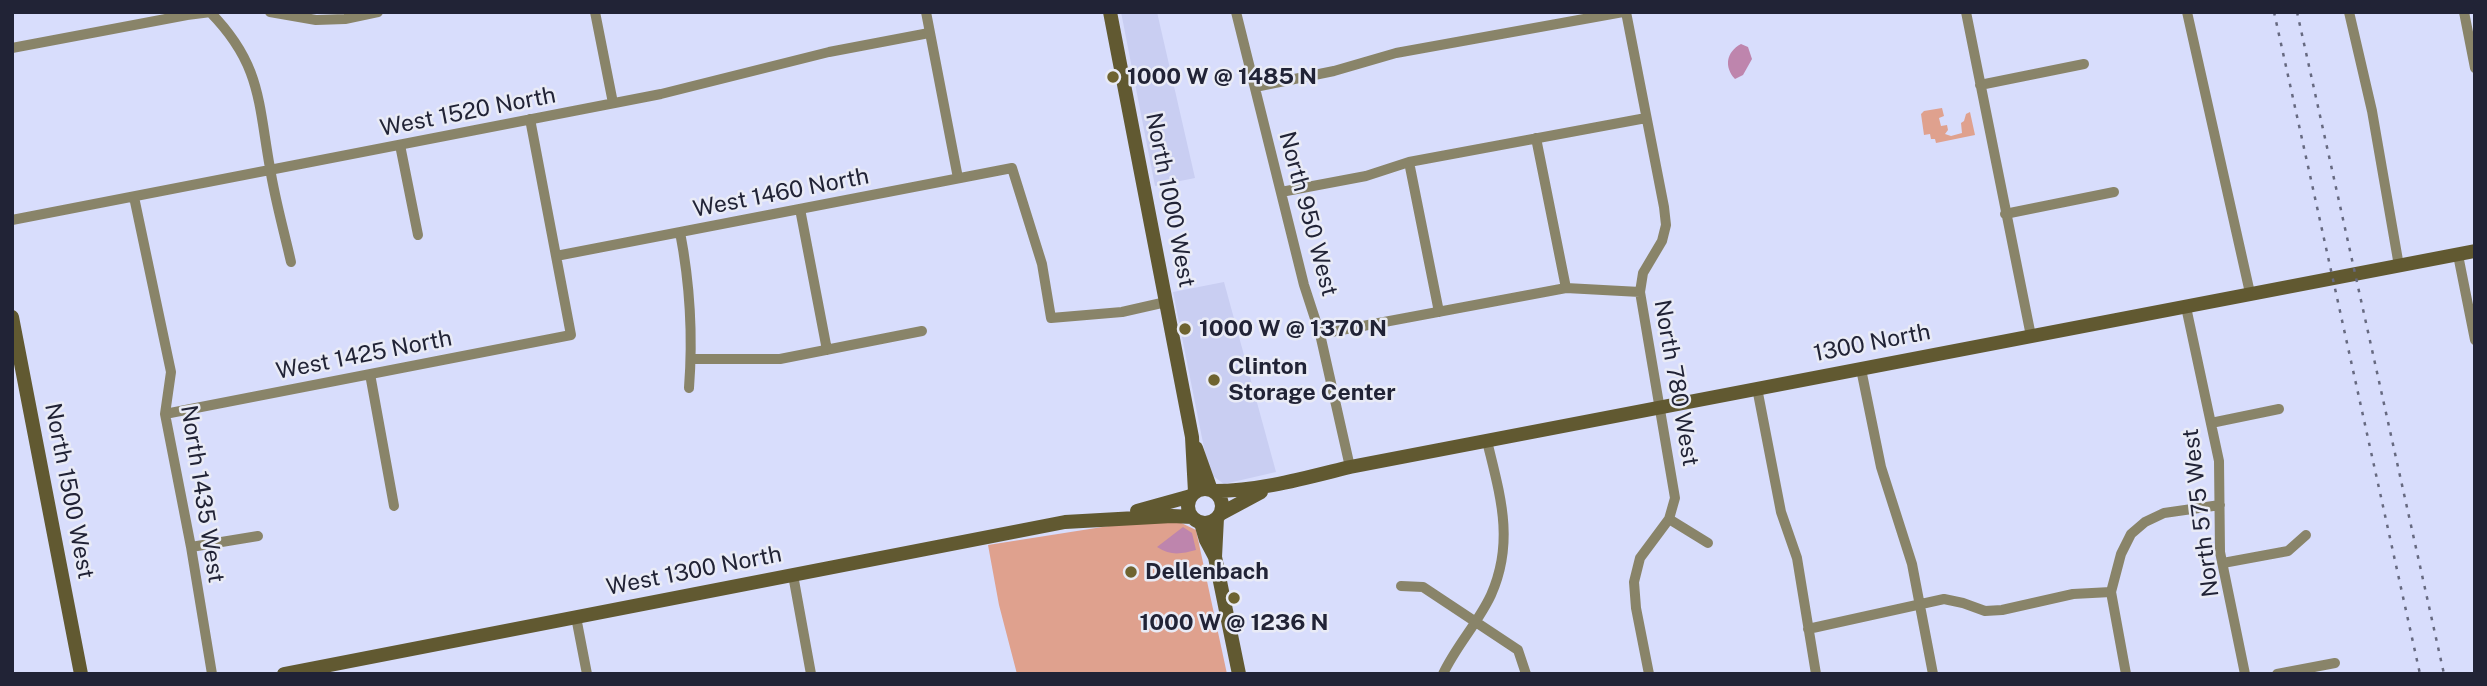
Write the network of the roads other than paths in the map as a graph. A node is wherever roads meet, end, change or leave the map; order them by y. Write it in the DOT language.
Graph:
graph roads {
  1 [pos="211,12"];
  2 [pos="270,12"];
  3 [pos="378,12"];
  4 [pos="594,12"];
  5 [pos="926,12"];
  6 [pos="1110,12"];
  7 [pos="1236,12"];
  8 [pos="1624,12"];
  9 [pos="1966,12"];
  10 [pos="2187,12"];
  11 [pos="2349,12"];
  12 [pos="2464,12"];
  13 [pos="929,33"];
  14 [pos="12,48"];
  15 [pos="2084,64"];
  16 [pos="2475,68"];
  17 [pos="1980,85"];
  18 [pos="1255,87"];
  19 [pos="612,103"];
  20 [pos="1646,118"];
  21 [pos="530,119"];
  22 [pos="1536,138"];
  23 [pos="400,145"];
  24 [pos="1409,162"];
  25 [pos="270,170"];
  26 [pos="958,178"];
  27 [pos="1281,192"];
  28 [pos="2114,192"];
  29 [pos="134,197"];
  30 [pos="800,209"];
  31 [pos="2005,214"];
  32 [pos="12,220"];
  33 [pos="680,232"];
  34 [pos="418,235"];
  35 [pos="2475,251"];
  36 [pos="2458,255"];
  37 [pos="556,257"];
  38 [pos="291,262"];
  39 [pos="2399,266"];
  40 [pos="1566,288"];
  41 [pos="1640,292"];
  42 [pos="2250,293"];
  43 [pos="1167,302"];
  44 [pos="2186,307"];
  45 [pos="1439,312"];
  46 [pos="12,317"];
  47 [pos="922,331"];
  48 [pos="1321,334"];
  49 [pos="2031,336"];
  50 [pos="2475,340"];
  51 [pos="827,350"];
  52 [pos="691,359"];
  53 [pos="1861,369"];
  54 [pos="370,374"];
  55 [pos="689,388"];
  56 [pos="1757,388"];
  57 [pos="1660,409"];
  58 [pos="2279,409"];
  59 [pos="165,414"];
  60 [pos="2211,423"];
  61 [pos="1192,437"];
  62 [pos="1487,441"];
  63 [pos="1350,467"];
  64 [pos="1278,484"];
  65 [pos="1213,491"];
  66 [pos="1193,494"];
  67 [pos="2220,505"];
  68 [pos="394,506"];
  69 [pos="1219,516"];
  70 [pos="1112,518"];
  71 [pos="1669,519"];
  72 [pos="1196,520"];
  73 [pos="2306,534"];
  74 [pos="258,536"];
  75 [pos="1708,543"];
  76 [pos="191,547"];
  77 [pos="1215,557"];
  78 [pos="2222,563"];
  79 [pos="793,575"];
  80 [pos="1401,586"];
  81 [pos="2111,592"];
  82 [pos="1919,604"];
  83 [pos="576,617"];
  84 [pos="1475,622"];
  85 [pos="1808,629"];
  86 [pos="2334,663"];
  87 [pos="334,669"];
  88 [pos="81,674"];
  89 [pos="212,674"];
  90 [pos="284,674"];
  91 [pos="586,674"];
  92 [pos="811,674"];
  93 [pos="1240,674"];
  94 [pos="1443,674"];
  95 [pos="1526,674"];
  96 [pos="1649,674"];
  97 [pos="1816,674"];
  98 [pos="1933,674"];
  99 [pos="2126,674"];
  100 [pos="2245,674"];
  101 [pos="2277,674"];
  1 -- 14 [label="street"];
  1 -- 25 [label="street"];
  2 -- 3 [label="street"];
  4 -- 19 [label="street"];
  5 -- 13 [label="street"];
  6 -- 43 [label="street, North 1000 West"];
  7 -- 18 [label="street, North 950 West"];
  8 -- 18 [label="street"];
  8 -- 20 [label="street, North 780 West"];
  9 -- 17 [label="street"];
  10 -- 42 [label="street"];
  11 -- 39 [label="street"];
  12 -- 16 [label="street"];
  13 -- 19 [label="street, West 1520 North"];
  13 -- 26 [label="street"];
  15 -- 17 [label="street"];
  17 -- 31 [label="street"];
  18 -- 27 [label="street, North 950 West"];
  19 -- 21 [label="street, West 1520 North"];
  20 -- 22 [label="street"];
  20 -- 41 [label="street, North 780 West"];
  21 -- 23 [label="street, West 1520 North"];
  21 -- 37 [label="street"];
  22 -- 24 [label="street"];
  22 -- 40 [label="street"];
  23 -- 25 [label="street, West 1520 North"];
  23 -- 34 [label="street"];
  24 -- 27 [label="street"];
  24 -- 45 [label="street"];
  25 -- 29 [label="street, West 1520 North"];
  25 -- 38 [label="street"];
  26 -- 30 [label="street, West 1460 North"];
  26 -- 43 [label="street, West 1460 North"];
  27 -- 48 [label="street, North 950 West"];
  28 -- 31 [label="street"];
  29 -- 32 [label="street, West 1520 North"];
  29 -- 59 [label="street, North 1435 West"];
  30 -- 33 [label="street, West 1460 North"];
  30 -- 51 [label="street"];
  31 -- 49 [label="street"];
  33 -- 37 [label="street, West 1460 North"];
  33 -- 52 [label="street"];
  35 -- 36 [label="street, 1300 North"];
  36 -- 39 [label="street, 1300 North"];
  36 -- 50 [label="street"];
  37 -- 54 [label="street, West 1425 North"];
  39 -- 42 [label="street, 1300 North"];
  40 -- 41 [label="street"];
  40 -- 45 [label="street"];
  41 -- 57 [label="street, North 780 West"];
  42 -- 44 [label="street, 1300 North"];
  43 -- 61 [label="street, North 1000 West"];
  44 -- 49 [label="street, 1300 North"];
  44 -- 60 [label="street, North 575 West"];
  45 -- 48 [label="street"];
  46 -- 88 [label="street, North 1500 West"];
  47 -- 51 [label="street"];
  48 -- 63 [label="street, North 950 West"];
  49 -- 53 [label="street, 1300 North"];
  51 -- 52 [label="street"];
  52 -- 55 [label="street"];
  53 -- 56 [label="street, 1300 North"];
  53 -- 82 [label="street"];
  54 -- 59 [label="street, West 1425 North"];
  54 -- 68 [label="street"];
  56 -- 57 [label="street, 1300 North"];
  56 -- 85 [label="street"];
  57 -- 62 [label="street, 1300 North"];
  57 -- 71 [label="street, North 780 West"];
  58 -- 60 [label="street"];
  59 -- 76 [label="street, North 1435 West"];
  60 -- 67 [label="street, North 575 West"];
  61 -- 65 [label="street, North 1000 West"];
  61 -- 66 [label="street, North 1000 West"];
  62 -- 63 [label="street, 1300 North"];
  62 -- 84 [label="street"];
  63 -- 64 [label="street, 1300 North"];
  64 -- 65 [label="street, 1300 North"];
  64 -- 69 [label="street, 1300 North"];
  65 -- 66 [label="street"];
  65 -- 69 [label="street"];
  66 -- 70 [label="street, West 1300 North"];
  66 -- 72 [label="street"];
  67 -- 78 [label="street, North 575 West"];
  67 -- 81 [label="street"];
  69 -- 72 [label="street"];
  69 -- 77 [label="street"];
  70 -- 72 [label="street, West 1300 North"];
  70 -- 79 [label="street, West 1300 North"];
  71 -- 75 [label="street"];
  71 -- 96 [label="street, North 780 West"];
  72 -- 77 [label="street"];
  73 -- 78 [label="street"];
  74 -- 76 [label="street"];
  76 -- 89 [label="street, North 1435 West"];
  77 -- 93 [label="street"];
  78 -- 100 [label="street, North 575 West"];
  79 -- 83 [label="street, West 1300 North"];
  79 -- 92 [label="street"];
  80 -- 84 [label="street"];
  81 -- 82 [label="street"];
  81 -- 99 [label="street"];
  82 -- 85 [label="street"];
  82 -- 98 [label="street"];
  83 -- 87 [label="street, West 1300 North"];
  83 -- 91 [label="street"];
  84 -- 94 [label="street"];
  84 -- 95 [label="street"];
  85 -- 97 [label="street"];
  86 -- 101 [label="street"];
  87 -- 90 [label="street, West 1300 North"];
}
